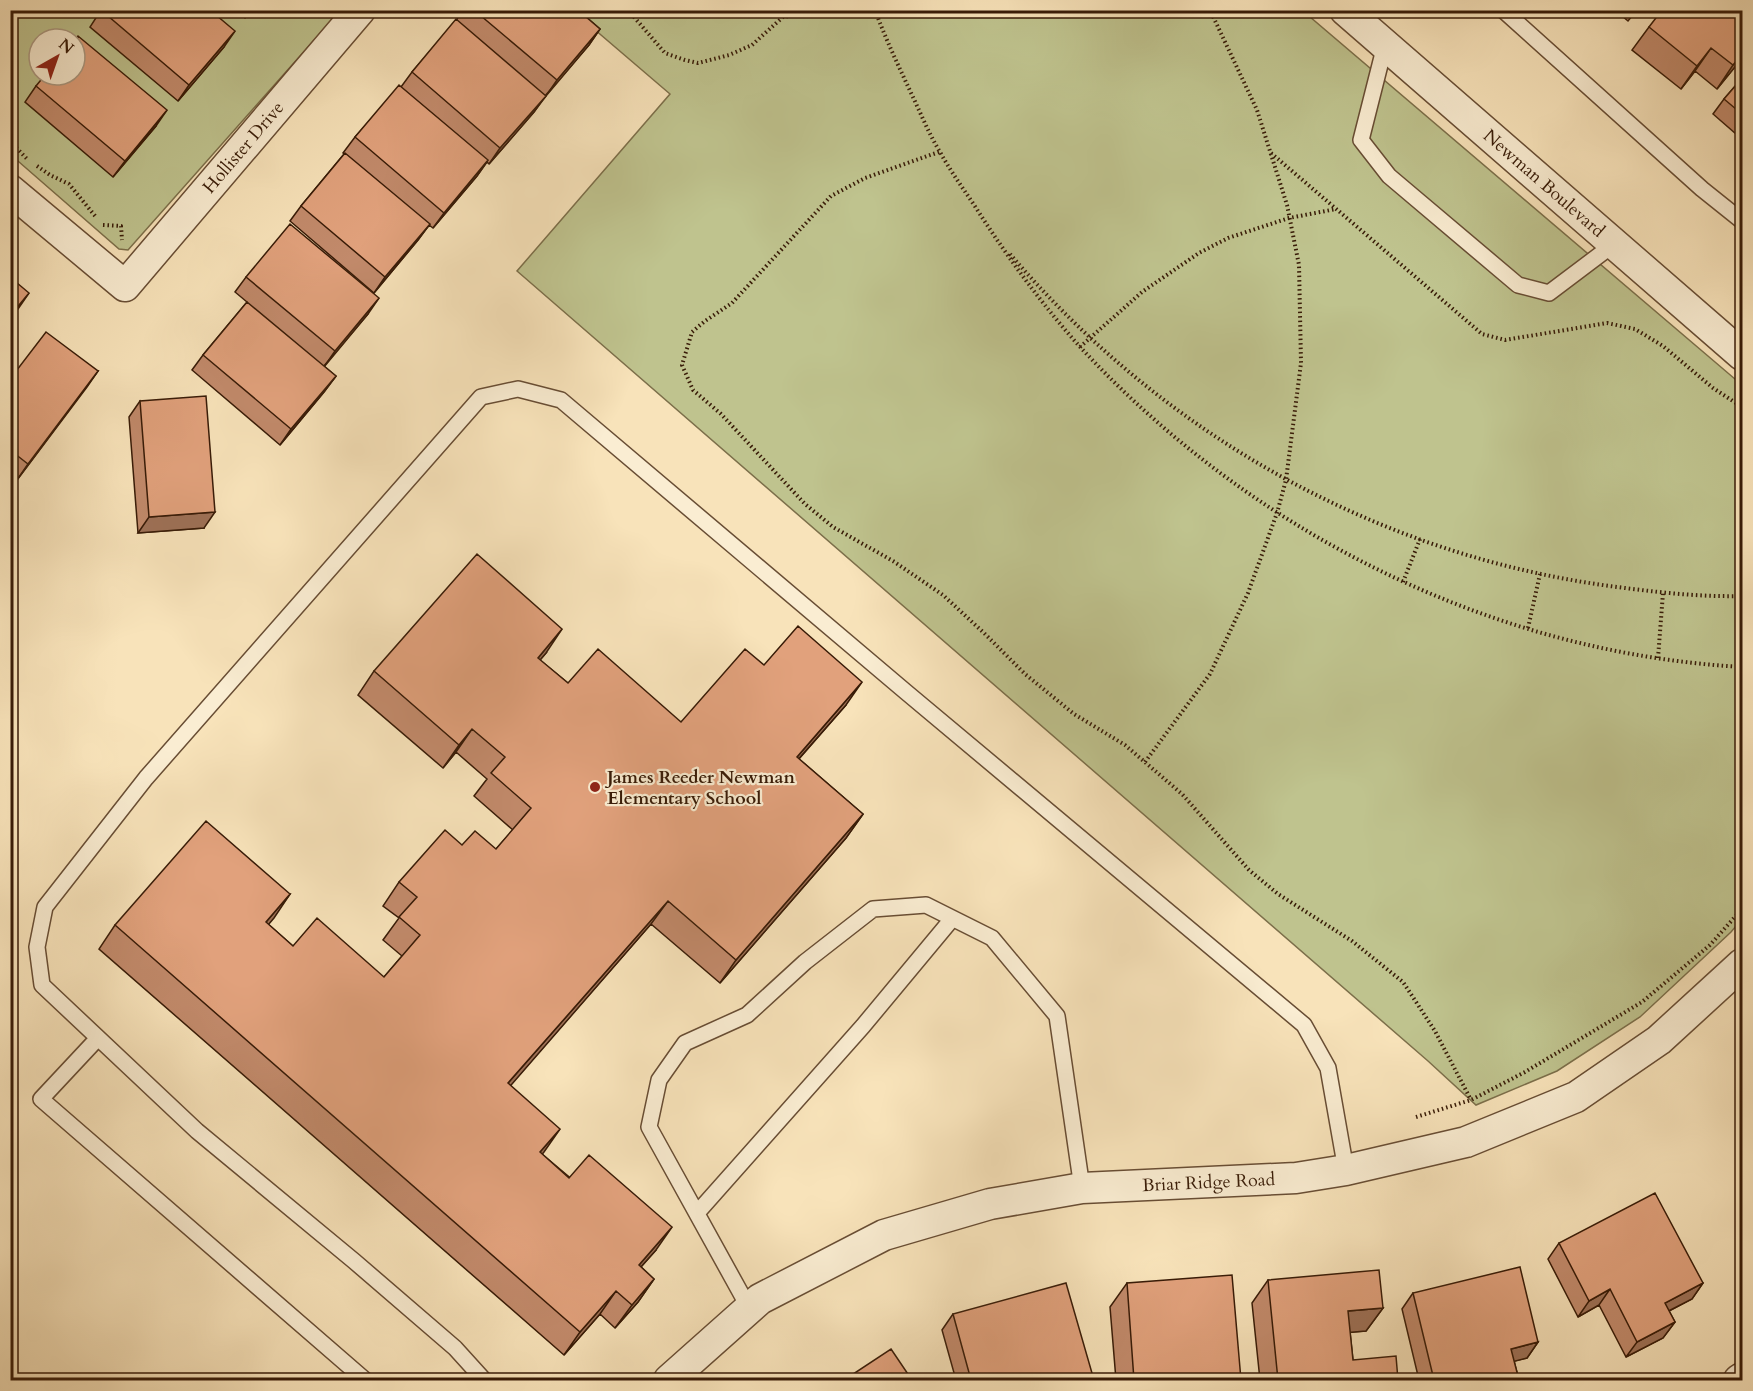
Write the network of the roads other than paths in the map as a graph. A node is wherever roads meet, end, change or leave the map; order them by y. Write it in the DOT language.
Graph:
graph roads {
  1 [pos="360,10"];
  2 [pos="1345,10"];
  3 [pos="1503,10"];
  4 [pos="1385,45"];
  5 [pos="10,190"];
  6 [pos="1743,221"];
  7 [pos="1614,244"];
  8 [pos="1743,355"];
  9 [pos="952,919"];
  10 [pos="1743,964"];
  11 [pos="98,1038"];
  12 [pos="1346,1170"];
  13 [pos="1082,1188"];
  14 [pos="697,1213"];
  15 [pos="749,1308"];
  16 [pos="476,1378"];
  17 [pos="364,1380"];
  18 [pos="669,1380"];
  1 -- 5 [label="street, Hollister Drive"];
  2 -- 4 [label="street, Newman Boulevard"];
  3 -- 6 [label="lane"];
  4 -- 7 [label="street, Newman Boulevard"];
  4 -- 7 [label="lane"];
  7 -- 8 [label="street, Newman Boulevard"];
  9 -- 13 [label="lane"];
  9 -- 14 [label="lane"];
  9 -- 14 [label="lane"];
  10 -- 12 [label="street, Briar Ridge Road"];
  11 -- 12 [label="lane"];
  11 -- 16 [label="lane"];
  11 -- 17 [label="lane"];
  12 -- 13 [label="street, Briar Ridge Road"];
  13 -- 15 [label="street, Briar Ridge Road"];
  14 -- 15 [label="lane"];
  15 -- 18 [label="street, Briar Ridge Road"];
}
